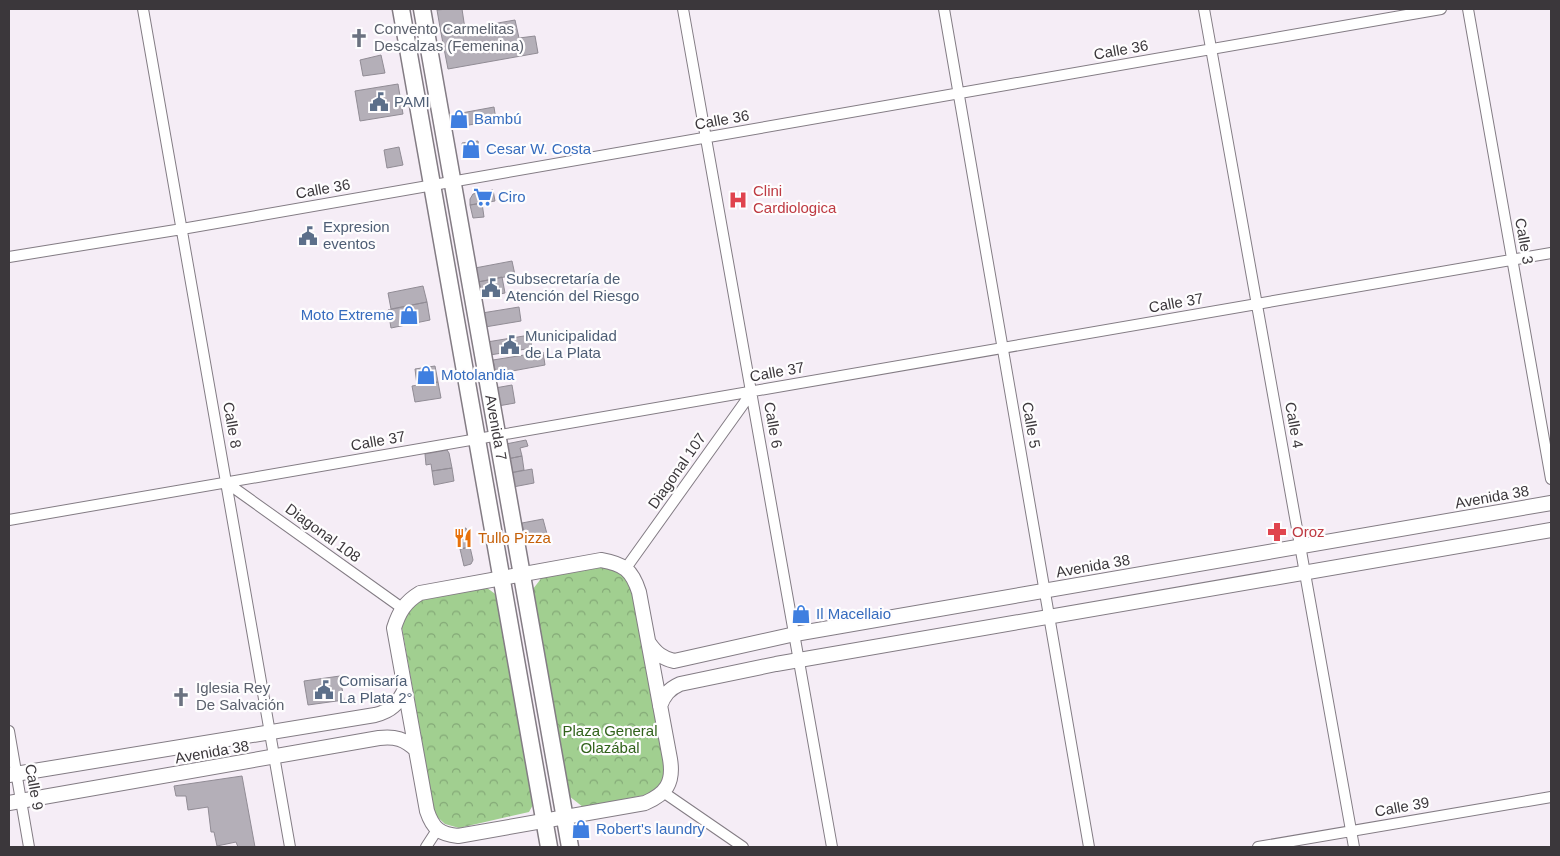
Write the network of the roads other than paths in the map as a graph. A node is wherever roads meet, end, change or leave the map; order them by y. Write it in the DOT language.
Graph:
graph roads {
  1 [pos="142,9"];
  2 [pos="401,9"];
  3 [pos="422,9"];
  4 [pos="684,9"];
  5 [pos="944,9"];
  6 [pos="1204,9"];
  7 [pos="1440,9"];
  8 [pos="1468,9"];
  9 [pos="1212,49"];
  10 [pos="959,93"];
  11 [pos="706,138"];
  12 [pos="452,182"];
  13 [pos="432,186"];
  14 [pos="182,229"];
  15 [pos="1551,253"];
  16 [pos="9,257"];
  17 [pos="1512,260"];
  18 [pos="1257,304"];
  19 [pos="1003,348"];
  20 [pos="752,392"];
  21 [pos="497,436"];
  22 [pos="476,439"];
  23 [pos="1551,480"];
  24 [pos="227,483"];
  25 [pos="1551,504"];
  26 [pos="9,520"];
  27 [pos="1551,530"];
  28 [pos="1300,547"];
  29 [pos="626,568"];
  30 [pos="1305,573"];
  31 [pos="522,575"];
  32 [pos="501,579"];
  33 [pos="1045,591"];
  34 [pos="402,608"];
  35 [pos="1049,617"];
  36 [pos="795,634"];
  37 [pos="648,642"];
  38 [pos="799,660"];
  39 [pos="405,689"];
  40 [pos="660,706"];
  41 [pos="9,731"];
  42 [pos="269,733"];
  43 [pos="416,750"];
  44 [pos="273,758"];
  45 [pos="12,774"];
  46 [pos="663,792"];
  47 [pos="1551,796"];
  48 [pos="15,802"];
  49 [pos="565,817"];
  50 [pos="544,821"];
  51 [pos="437,830"];
  52 [pos="1351,831"];
  53 [pos="29,847"];
  54 [pos="290,847"];
  55 [pos="426,847"];
  56 [pos="549,847"];
  57 [pos="570,847"];
  58 [pos="743,847"];
  59 [pos="832,847"];
  60 [pos="1089,847"];
  61 [pos="1258,847"];
  62 [pos="1354,847"];
  1 -- 14 [label="street, Calle 8"];
  2 -- 13 [label="main road, Avenida 7"];
  3 -- 12 [label="main road, Avenida 7"];
  4 -- 11 [label="street, Calle 6"];
  5 -- 10 [label="street, Calle 5"];
  6 -- 9 [label="street, Calle 4"];
  7 -- 9 [label="street, Calle 36"];
  8 -- 17 [label="street, Calle 3"];
  9 -- 10 [label="street, Calle 36"];
  9 -- 18 [label="street, Calle 4"];
  10 -- 11 [label="street, Calle 36"];
  10 -- 19 [label="street, Calle 5"];
  11 -- 12 [label="street, Calle 36"];
  11 -- 20 [label="street, Calle 6"];
  12 -- 13 [label="street, Calle 36"];
  12 -- 21 [label="main road, Avenida 7"];
  13 -- 14 [label="street, Calle 36"];
  13 -- 22 [label="main road, Avenida 7"];
  14 -- 16 [label="street, Calle 36"];
  14 -- 24 [label="street, Calle 8"];
  15 -- 17 [label="street, Calle 37"];
  17 -- 18 [label="street, Calle 37"];
  17 -- 23 [label="street, Calle 3"];
  18 -- 19 [label="street, Calle 37"];
  18 -- 28 [label="street, Calle 4"];
  19 -- 20 [label="street, Calle 37"];
  19 -- 33 [label="street, Calle 5"];
  20 -- 21 [label="street, Calle 37"];
  20 -- 29 [label="street, Diagonal 107"];
  20 -- 36 [label="street, Calle 6"];
  21 -- 22 [label="street, Calle 37"];
  21 -- 31 [label="main road, Avenida 7"];
  22 -- 24 [label="street, Calle 37"];
  22 -- 32 [label="main road, Avenida 7"];
  24 -- 26 [label="street, Calle 37"];
  24 -- 34 [label="street, Diagonal 108"];
  24 -- 42 [label="street, Calle 8"];
  25 -- 28 [label="main road, Avenida 38"];
  27 -- 30 [label="main road"];
  28 -- 30 [label="street, Calle 4"];
  28 -- 33 [label="main road, Avenida 38"];
  29 -- 31 [label="main road"];
  29 -- 37 [label="main road"];
  30 -- 35 [label="main road"];
  30 -- 52 [label="street, Calle 4"];
  31 -- 32 [label="main road"];
  31 -- 49 [label="main road, Avenida 7"];
  32 -- 34 [label="main road"];
  32 -- 50 [label="main road, Avenida 7"];
  33 -- 35 [label="street, Calle 5"];
  33 -- 36 [label="main road, Avenida 38"];
  34 -- 39 [label="main road"];
  35 -- 38 [label="main road"];
  35 -- 60 [label="street, Calle 5"];
  36 -- 37 [label="main road, Avenida 38"];
  36 -- 38 [label="street, Calle 6"];
  37 -- 40 [label="main road"];
  38 -- 40 [label="main road"];
  38 -- 59 [label="street, Calle 6"];
  39 -- 42 [label="main road, Avenida 38"];
  39 -- 43 [label="main road"];
  40 -- 46 [label="main road"];
  41 -- 45 [label="street, Calle 9"];
  42 -- 44 [label="street, Calle 8"];
  42 -- 45 [label="main road, Avenida 38"];
  43 -- 44 [label="main road, Avenida 38"];
  43 -- 51 [label="main road"];
  44 -- 48 [label="main road, Avenida 38"];
  44 -- 54 [label="street, Calle 8"];
  45 -- 48 [label="street, Calle 9"];
  46 -- 49 [label="main road"];
  46 -- 58 [label="street"];
  47 -- 52 [label="street, Calle 39"];
  48 -- 53 [label="street, Calle 9"];
  49 -- 50 [label="main road"];
  49 -- 57 [label="main road, Avenida 7"];
  50 -- 51 [label="main road"];
  50 -- 56 [label="main road, Avenida 7"];
  51 -- 55 [label="street"];
  52 -- 61 [label="street, Calle 39"];
  52 -- 62 [label="street, Calle 4"];
}
